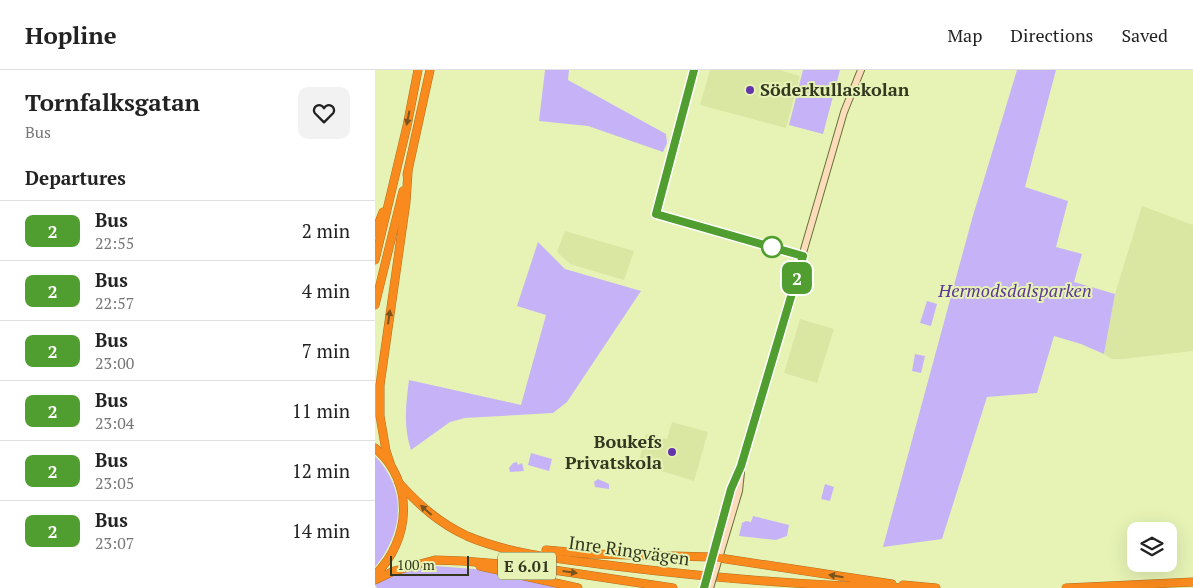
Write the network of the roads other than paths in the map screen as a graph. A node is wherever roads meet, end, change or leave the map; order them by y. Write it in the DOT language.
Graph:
graph roads {
  1 [pos="418,70"];
  2 [pos="430,70"];
  3 [pos="694,70"];
  4 [pos="861,70"];
  5 [pos="408,172"];
  6 [pos="390,197"];
  7 [pos="656,214"];
  8 [pos="375,233"];
  9 [pos="375,260"];
  10 [pos="375,305"];
  11 [pos="375,448"];
  12 [pos="393,470"];
  13 [pos="399,483"];
  14 [pos="458,531"];
  15 [pos="716,557"];
  16 [pos="435,560"];
  17 [pos="713,567"];
  18 [pos="375,575"];
  19 [pos="375,580"];
  20 [pos="1193,582"];
  21 [pos="579,588"];
  22 [pos="673,588"];
  23 [pos="704,588"];
  24 [pos="710,588"];
  25 [pos="907,588"];
  26 [pos="936,588"];
  27 [pos="1066,588"];
  1 -- 6 [label="highway, one-way"];
  2 -- 5 [label="highway"];
  3 -- 7 [label="main road"];
  4 -- 15 [label="main road"];
  5 -- 10 [label="highway"];
  12 -- 5 [label="highway, one-way"];
  6 -- 8 [label="highway"];
  6 -- 9 [label="highway"];
  11 -- 12 [label="highway"];
  12 -- 13 [label="highway"];
  14 -- 13 [label="highway, Inre Ringvägen / E 6.01, one-way"];
  13 -- 18 [label="highway"];
  14 -- 15 [label="highway"];
  14 -- 25 [label="highway, Inre Ringvägen / E 6.01"];
  15 -- 17 [label="main road"];
  26 -- 15 [label="highway, one-way"];
  16 -- 18 [label="highway"];
  16 -- 19 [label="highway, E 6.01"];
  16 -- 21 [label="highway"];
  16 -- 22 [label="highway, Inre Ringvägen / E 6.01, one-way"];
  17 -- 23 [label="main road, bridge"];
  17 -- 24 [label="main road, bridge"];
  20 -- 27 [label="highway"];
}
